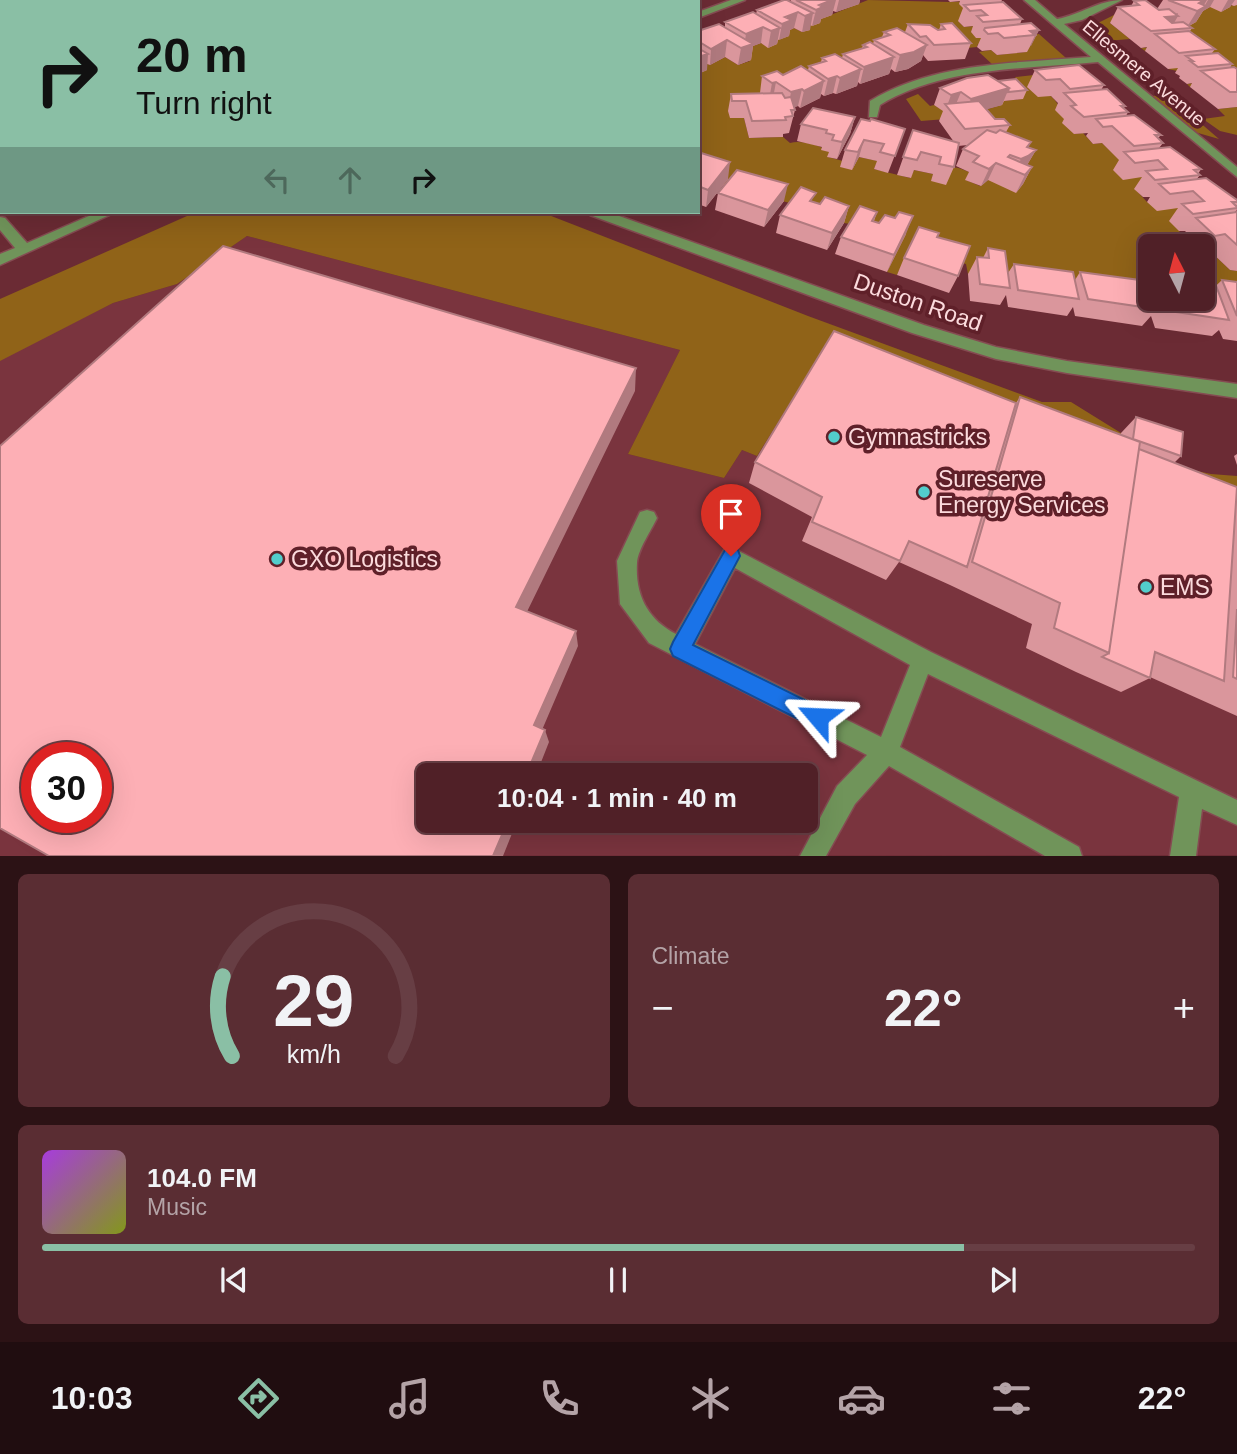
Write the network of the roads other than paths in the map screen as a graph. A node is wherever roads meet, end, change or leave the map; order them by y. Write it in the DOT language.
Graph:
graph roads {
  1 [pos="740,0"];
  2 [pos="1029,0"];
  3 [pos="1117,0"];
  4 [pos="700,14"];
  5 [pos="1055,22"];
  6 [pos="1100,59"];
  7 [pos="873,114"];
  8 [pos="1234,166"];
  9 [pos="103,214"];
  10 [pos="601,214"];
  11 [pos="0,221"];
  12 [pos="24,249"];
  13 [pos="0,260"];
  14 [pos="1237,391"];
  15 [pos="647,518"];
  16 [pos="680,649"];
  17 [pos="923,660"];
  18 [pos="886,752"];
  19 [pos="1192,792"];
  20 [pos="1237,813"];
  21 [pos="811,856"];
  22 [pos="1070,856"];
  23 [pos="1183,856"];
  1 -- 4 [label="street"];
  2 -- 5 [label="street, Ellesmere Avenue"];
  3 -- 5 [label="street"];
  5 -- 6 [label="street, Ellesmere Avenue"];
  6 -- 7 [label="street"];
  6 -- 8 [label="street, Ellesmere Avenue"];
  9 -- 12 [label="street"];
  10 -- 14 [label="street, Duston Road"];
  11 -- 12 [label="street"];
  12 -- 13 [label="street"];
  15 -- 16 [label="street"];
  16 -- 17 [label="street"];
  16 -- 18 [label="street"];
  17 -- 18 [label="street"];
  17 -- 19 [label="street"];
  18 -- 21 [label="street"];
  18 -- 22 [label="street"];
  19 -- 20 [label="street"];
  19 -- 23 [label="street"];
}
